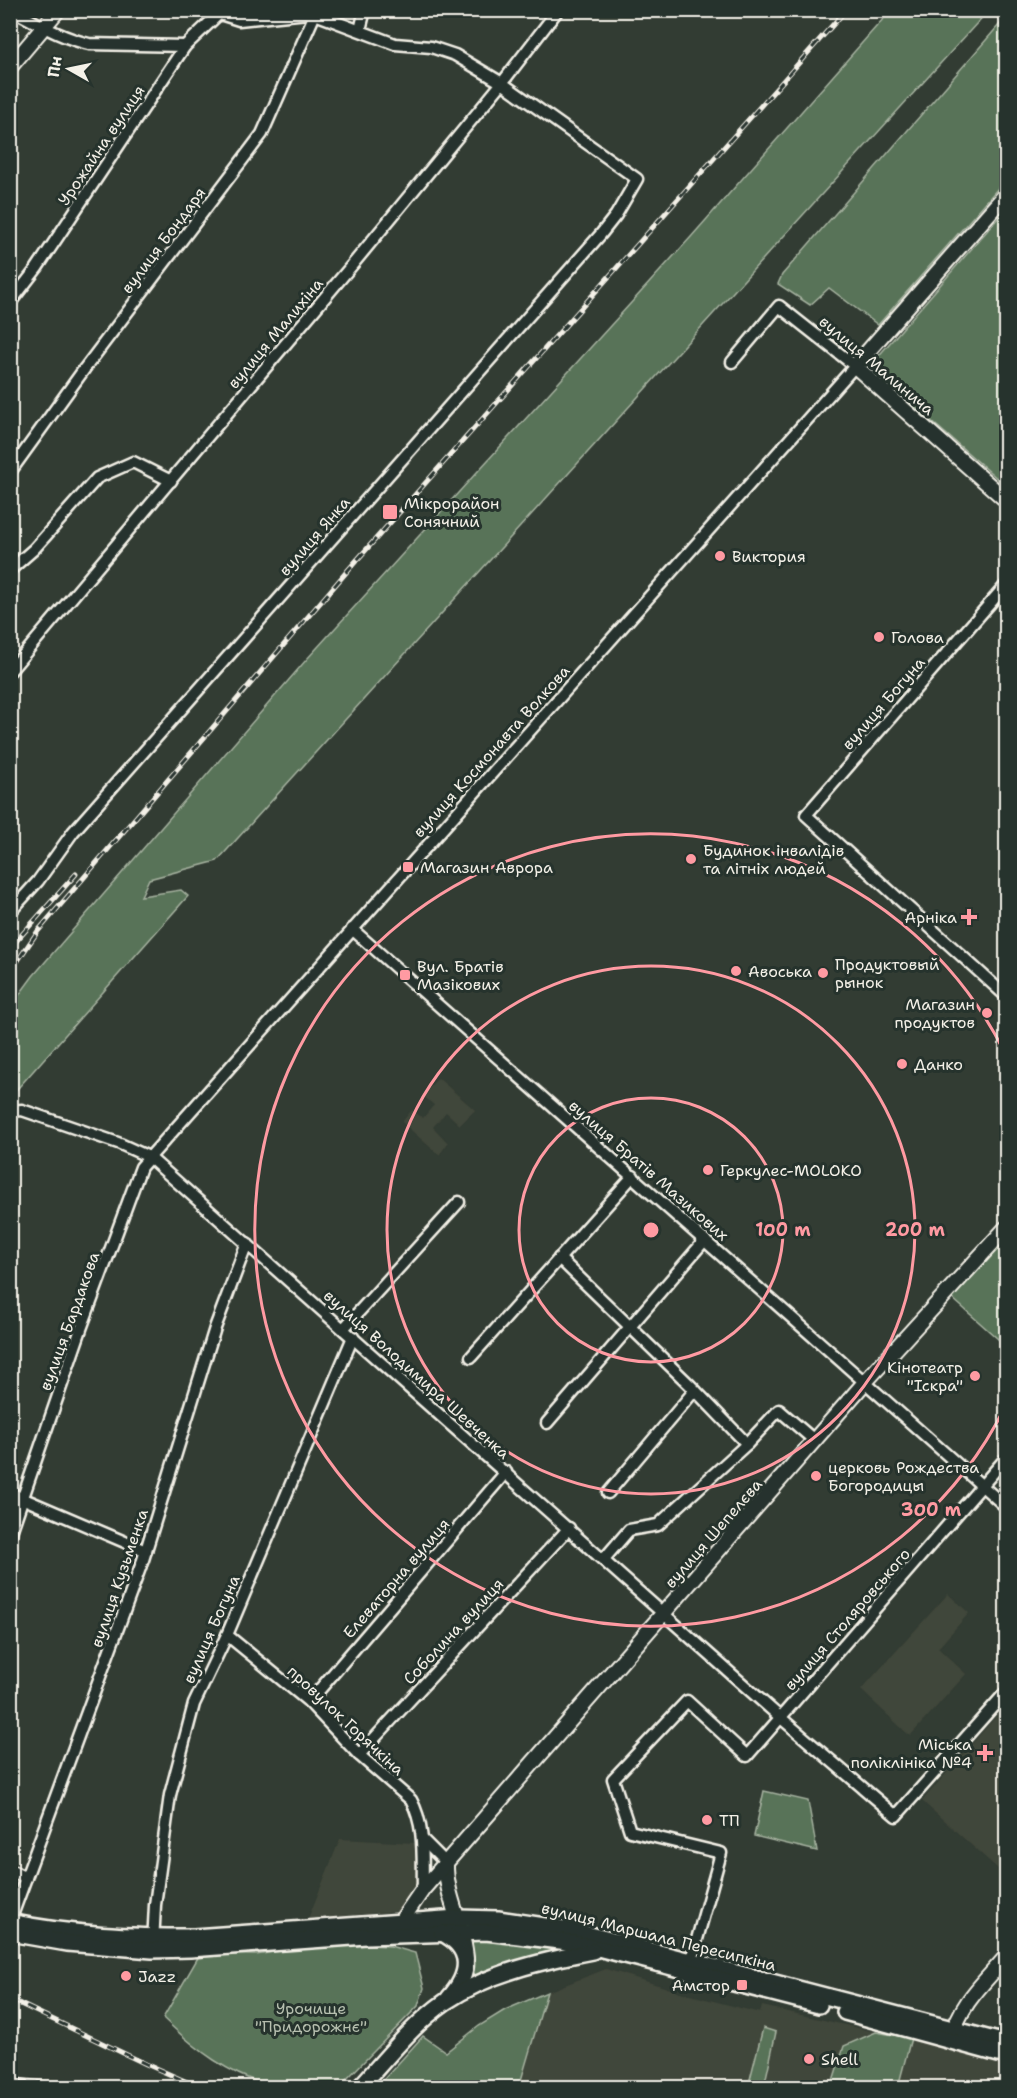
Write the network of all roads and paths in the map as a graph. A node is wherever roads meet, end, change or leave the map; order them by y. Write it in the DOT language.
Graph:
graph roads {
  1 [pos="12,10"];
  2 [pos="58,10"];
  3 [pos="337,10"];
  4 [pos="365,10"];
  5 [pos="558,10"];
  6 [pos="221,12"];
  7 [pos="315,14"];
  8 [pos="44,27"];
  9 [pos="360,30"];
  10 [pos="184,46"];
  11 [pos="10,67"];
  12 [pos="502,83"];
  13 [pos="1006,194"];
  14 [pos="10,303"];
  15 [pos="732,362"];
  16 [pos="855,366"];
  17 [pos="10,472"];
  18 [pos="171,481"];
  19 [pos="1006,500"];
  20 [pos="10,570"];
  21 [pos="1006,585"];
  22 [pos="10,672"];
  23 [pos="10,912"];
  24 [pos="352,929"];
  25 [pos="1006,996"];
  26 [pos="10,1111"];
  27 [pos="149,1157"];
  28 [pos="633,1176"];
  29 [pos="459,1202"];
  30 [pos="1006,1228"];
  31 [pos="705,1240"];
  32 [pos="247,1243"];
  33 [pos="559,1258"];
  34 [pos="630,1326"];
  35 [pos="344,1328"];
  36 [pos="353,1337"];
  37 [pos="471,1357"];
  38 [pos="866,1381"];
  39 [pos="695,1390"];
  40 [pos="548,1423"];
  41 [pos="815,1441"];
  42 [pos="747,1444"];
  43 [pos="1006,1458"];
  44 [pos="506,1472"];
  45 [pos="982,1485"];
  46 [pos="10,1493"];
  47 [pos="608,1493"];
  48 [pos="23,1498"];
  49 [pos="1006,1507"];
  50 [pos="569,1528"];
  51 [pos="10,1535"];
  52 [pos="146,1551"];
  53 [pos="604,1559"];
  54 [pos="665,1614"];
  55 [pos="227,1635"];
  56 [pos="1006,1692"];
  57 [pos="309,1702"];
  58 [pos="781,1718"];
  59 [pos="359,1755"];
  60 [pos="423,1840"];
  61 [pos="446,1863"];
  62 [pos="10,1870"];
  63 [pos="26,1878"];
  64 [pos="423,1889"];
  65 [pos="10,1921"];
  66 [pos="400,1921"];
  67 [pos="461,1925"];
  68 [pos="10,1933"];
  69 [pos="442,1933"];
  70 [pos="153,1944"];
  71 [pos="602,1949"];
  72 [pos="1006,1957"];
  73 [pos="466,1959"];
  74 [pos="691,1961"];
  75 [pos="446,2002"];
  76 [pos="952,2035"];
  77 [pos="1006,2043"];
  78 [pos="1006,2056"];
  79 [pos="359,2088"];
  1 -- 8 [label="street"];
  2 -- 8 [label="street"];
  3 -- 7 [label="street"];
  4 -- 9 [label="street"];
  5 -- 12 [label="street, вулиця Малихіна"];
  6 -- 7 [label="street"];
  6 -- 10 [label="street, Урожайна вулиця"];
  7 -- 9 [label="street"];
  7 -- 17 [label="street, вулиця Бондаря"];
  8 -- 10 [label="street"];
  8 -- 11 [label="street"];
  9 -- 12 [label="street"];
  10 -- 14 [label="street, Урожайна вулиця"];
  12 -- 18 [label="street, вулиця Малихіна"];
  12 -- 23 [label="street, вулиця Янка"];
  13 -- 16 [label="street"];
  15 -- 16 [label="street, вулиця Малинича"];
  16 -- 19 [label="street, вулиця Малинича"];
  16 -- 24 [label="street, вулиця Космонавта Волкова"];
  18 -- 20 [label="street"];
  18 -- 22 [label="street, вулиця Малихіна"];
  21 -- 25 [label="street, вулиця Богуна"];
  24 -- 27 [label="street, вулиця Космонавта Волкова"];
  24 -- 28 [label="street, вулиця Братів Мазикових"];
  26 -- 27 [label="street, вулиця Володимира Шевченка"];
  27 -- 32 [label="street, вулиця Володимира Шевченка"];
  27 -- 48 [label="street, вулиця Бардакова"];
  28 -- 31 [label="street, вулиця Братів Мазикових"];
  28 -- 33 [label="street"];
  29 -- 35 [label="street"];
  30 -- 38 [label="street, вулиця Шепелєва"];
  31 -- 34 [label="street"];
  31 -- 38 [label="street, вулиця Братів Мазикових"];
  32 -- 35 [label="street, вулиця Володимира Шевченка"];
  32 -- 52 [label="street, вулиця Кузьменка"];
  33 -- 34 [label="street"];
  33 -- 37 [label="street"];
  34 -- 39 [label="street"];
  34 -- 40 [label="street"];
  35 -- 36 [label="street, вулиця Володимира Шевченка"];
  36 -- 44 [label="street, вулиця Володимира Шевченка"];
  36 -- 55 [label="street, вулиця Богуна"];
  38 -- 41 [label="street, вулиця Шепелєва"];
  38 -- 45 [label="street, вулиця Братів Мазикових"];
  39 -- 42 [label="street"];
  39 -- 47 [label="street"];
  41 -- 42 [label="street"];
  41 -- 54 [label="street, вулиця Шепелєва"];
  42 -- 53 [label="street"];
  43 -- 45 [label="street, вулиця Столяровського"];
  44 -- 50 [label="street, вулиця Володимира Шевченка"];
  44 -- 57 [label="street, Елеваторна вулиця"];
  45 -- 49 [label="street, вулиця Братів Мазикових"];
  45 -- 58 [label="street, вулиця Столяровського"];
  46 -- 48 [label="street"];
  48 -- 51 [label="street, вулиця Бардакова"];
  48 -- 52 [label="street"];
  50 -- 53 [label="street, вулиця Володимира Шевченка"];
  50 -- 59 [label="street, Соболина вулиця"];
  52 -- 63 [label="street, вулиця Кузьменка"];
  53 -- 54 [label="street, вулиця Володимира Шевченка"];
  54 -- 58 [label="street, вулиця Володимира Шевченка"];
  54 -- 61 [label="street, вулиця Шепелєва"];
  55 -- 57 [label="street, провулок Горячкіна"];
  55 -- 70 [label="street, вулиця Богуна"];
  56 -- 58 [label="street, вулиця Володимира Шевченка"];
  57 -- 59 [label="street, провулок Горячкіна"];
  58 -- 74 [label="street, вулиця Столяровського"];
  59 -- 60 [label="street, провулок Горячкіна"];
  60 -- 61 [label="street"];
  60 -- 64 [label="street, провулок Горячкіна"];
  61 -- 64 [label="street, вулиця Шепелєва"];
  61 -- 67 [label="street"];
  62 -- 63 [label="street"];
  63 -- 65 [label="street, вулиця Кузьменка"];
  64 -- 66 [label="street, вулиця Шепелєва"];
  65 -- 70 [label="main road, вулиця Маршала Пересипкіна"];
  66 -- 67 [label="main road, вулиця Маршала Пересипкіна"];
  66 -- 70 [label="main road, вулиця Маршала Пересипкіна"];
  67 -- 69 [label="main road, вулиця Маршала Пересипкіна"];
  67 -- 71 [label="main road, вулиця Маршала Пересипкіна"];
  67 -- 73 [label="street"];
  67 -- 74 [label="main road, вулиця Маршала Пересипкіна"];
  68 -- 70 [label="main road, вулиця Маршала Пересипкіна"];
  69 -- 70 [label="main road, вулиця Маршала Пересипкіна"];
  69 -- 73 [label="main road"];
  71 -- 75 [label="main road"];
  71 -- 76 [label="main road, вулиця Маршала Пересипкіна"];
  72 -- 76 [label="street"];
  73 -- 75 [label="main road"];
  74 -- 76 [label="main road, вулиця Маршала Пересипкіна"];
  75 -- 79 [label="main road"];
  76 -- 77 [label="main road, вулиця Маршала Пересипкіна"];
  76 -- 78 [label="main road, вулиця Маршала Пересипкіна"];
}
